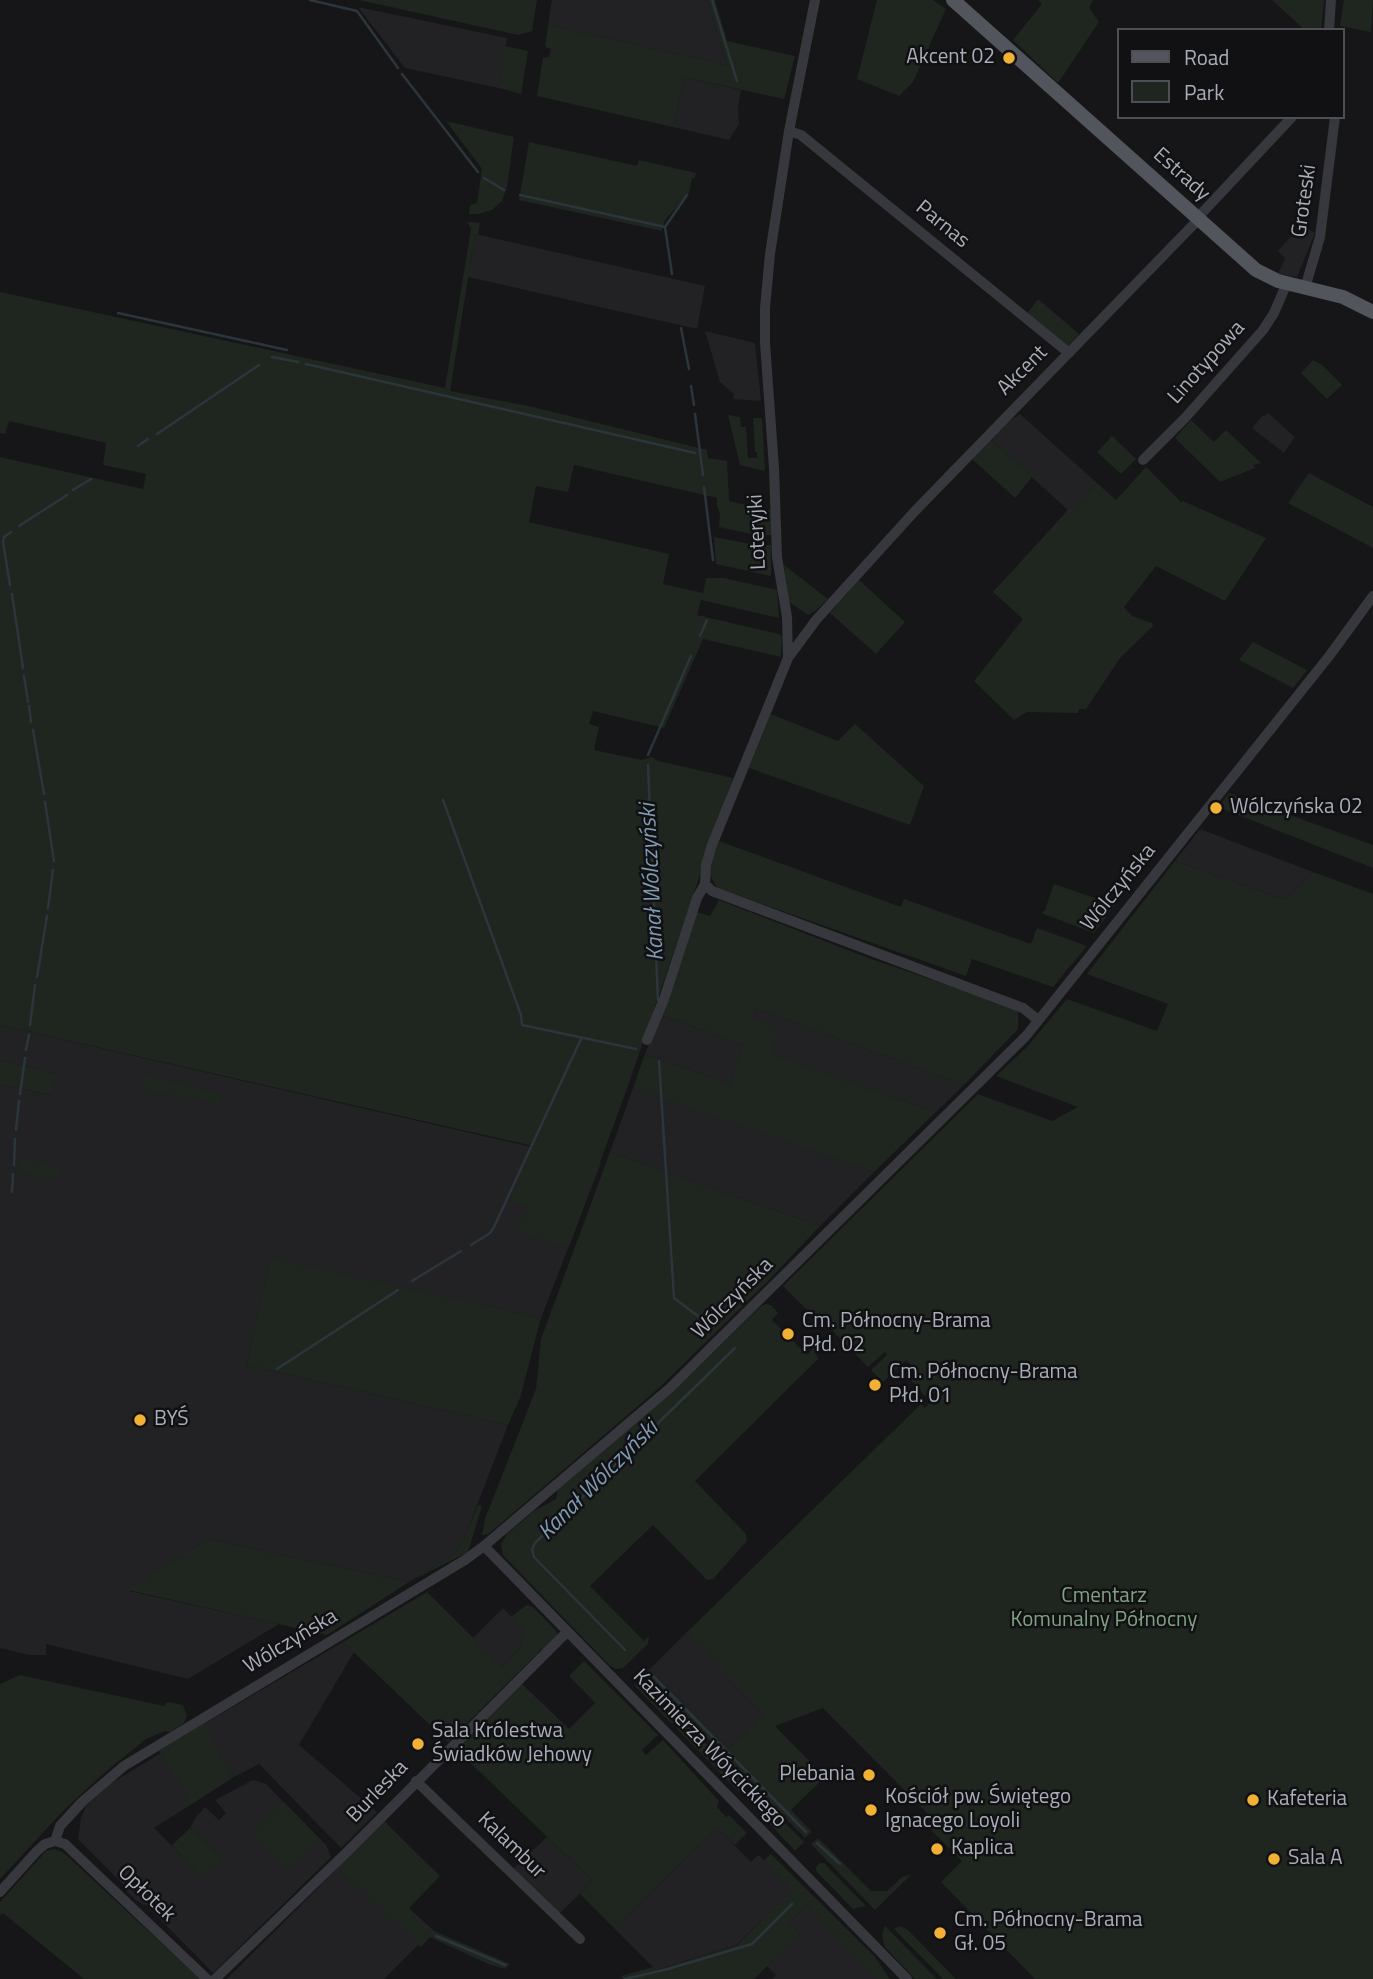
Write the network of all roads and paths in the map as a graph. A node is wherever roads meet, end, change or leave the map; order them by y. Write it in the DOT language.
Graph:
graph roads {
  1 [pos="815,0"];
  2 [pos="953,0"];
  3 [pos="1331,0"];
  4 [pos="1329,28"];
  5 [pos="1290,119"];
  6 [pos="1335,119"];
  7 [pos="789,131"];
  8 [pos="1197,219"];
  9 [pos="1287,283"];
  10 [pos="1305,288"];
  11 [pos="1373,312"];
  12 [pos="1069,353"];
  13 [pos="1143,460"];
  14 [pos="1373,596"];
  15 [pos="788,658"];
  16 [pos="705,884"];
  17 [pos="1038,1020"];
  18 [pos="647,1040"];
  19 [pos="484,1546"];
  20 [pos="567,1632"];
  21 [pos="415,1781"];
  22 [pos="55,1841"];
  23 [pos="0,1892"];
  24 [pos="580,1939"];
  25 [pos="903,1978"];
  26 [pos="208,1979"];
  27 [pos="215,1979"];
  1 -- 7 [label="street, Loteryjki"];
  2 -- 8 [label="main road, Estrady"];
  3 -- 4 [label="street"];
  5 -- 8 [label="street, Akcent"];
  6 -- 10 [label="street, Groteski"];
  7 -- 12 [label="street, Parnas"];
  7 -- 15 [label="street, Loteryjki"];
  8 -- 9 [label="main road, Estrady"];
  8 -- 12 [label="street, Akcent"];
  9 -- 10 [label="main road, Estrady"];
  9 -- 13 [label="street, Linotypowa"];
  10 -- 11 [label="main road, Estrady"];
  12 -- 15 [label="street, Akcent"];
  14 -- 17 [label="street, Wólczyńska"];
  15 -- 16 [label="street, Loteryjki"];
  16 -- 17 [label="street"];
  16 -- 18 [label="street, Loteryjki"];
  17 -- 19 [label="street, Wólczyńska"];
  19 -- 20 [label="street, Kazimierza Wóycickiego"];
  19 -- 22 [label="street, Wólczyńska"];
  20 -- 21 [label="street, Burleska"];
  20 -- 25 [label="street, Kazimierza Wóycickiego"];
  21 -- 24 [label="street, Kalambur"];
  21 -- 27 [label="street, Burleska"];
  22 -- 23 [label="street, Wólczyńska"];
  22 -- 26 [label="street, Opłotek"];
}
